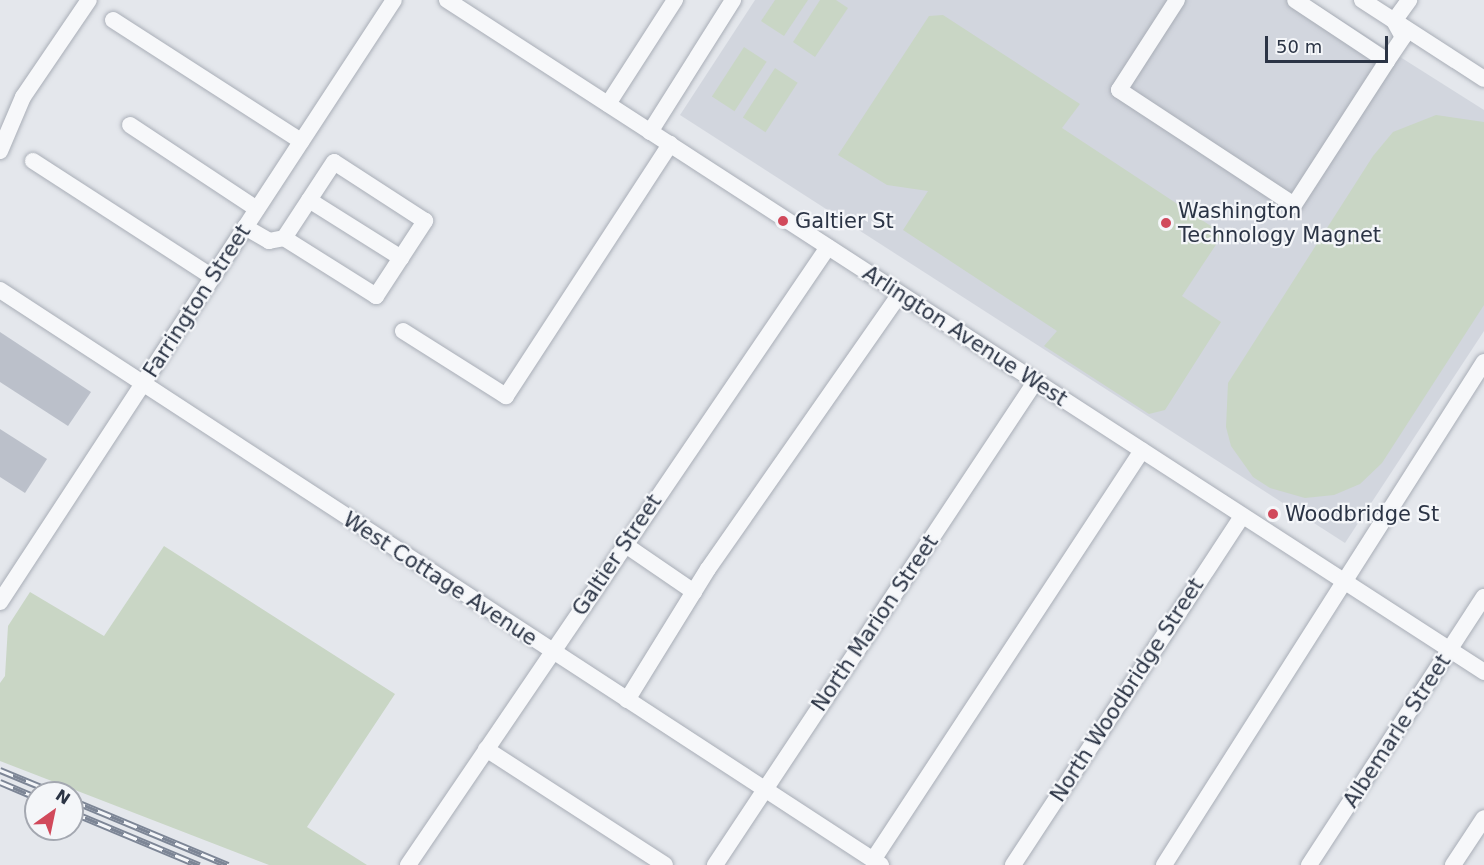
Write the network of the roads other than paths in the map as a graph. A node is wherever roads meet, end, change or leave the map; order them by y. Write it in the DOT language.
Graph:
graph roads {
  1 [pos="89,0"];
  2 [pos="394,0"];
  3 [pos="447,0"];
  4 [pos="675,0"];
  5 [pos="733,0"];
  6 [pos="1177,0"];
  7 [pos="1295,0"];
  8 [pos="1362,0"];
  9 [pos="1409,0"];
  10 [pos="113,20"];
  11 [pos="1394,21"];
  12 [pos="1387,61"];
  13 [pos="1484,79"];
  14 [pos="608,104"];
  15 [pos="130,125"];
  16 [pos="650,132"];
  17 [pos="301,141"];
  18 [pos="670,144"];
  19 [pos="0,151"];
  20 [pos="33,161"];
  21 [pos="309,200"];
  22 [pos="257,209"];
  23 [pos="245,227"];
  24 [pos="284,238"];
  25 [pos="828,248"];
  26 [pos="401,258"];
  27 [pos="212,277"];
  28 [pos="0,290"];
  29 [pos="900,294"];
  30 [pos="404,331"];
  31 [pos="1484,362"];
  32 [pos="1035,382"];
  33 [pos="143,383"];
  34 [pos="1142,450"];
  35 [pos="1242,516"];
  36 [pos="624,544"];
  37 [pos="1343,581"];
  38 [pos="694,592"];
  39 [pos="1484,597"];
  40 [pos="0,602"];
  41 [pos="1450,650"];
  42 [pos="551,651"];
  43 [pos="1484,672"];
  44 [pos="627,700"];
  45 [pos="486,749"];
  46 [pos="765,790"];
  47 [pos="1484,818"];
  48 [pos="877,862"];
  49 [pos="408,865"];
  50 [pos="665,865"];
  51 [pos="715,865"];
  52 [pos="1012,865"];
  53 [pos="1164,865"];
  54 [pos="1309,865"];
  55 [pos="1453,865"];
  1 -- 19 [label="street"];
  2 -- 17 [label="street, Farrington Street"];
  3 -- 14 [label="street, Arlington Avenue West"];
  4 -- 14 [label="street"];
  5 -- 16 [label="street"];
  6 -- 12 [label="street"];
  7 -- 12 [label="street"];
  8 -- 11 [label="street"];
  9 -- 11 [label="street"];
  10 -- 17 [label="street"];
  11 -- 12 [label="street"];
  11 -- 13 [label="street"];
  14 -- 16 [label="street, Arlington Avenue West"];
  15 -- 22 [label="street"];
  16 -- 18 [label="street, Arlington Avenue West"];
  17 -- 22 [label="street, Farrington Street"];
  18 -- 25 [label="street, Arlington Avenue West"];
  18 -- 30 [label="street"];
  20 -- 27 [label="street"];
  21 -- 24 [label="street"];
  21 -- 26 [label="street"];
  21 -- 26 [label="street"];
  22 -- 23 [label="street, Farrington Street"];
  23 -- 24 [label="street"];
  23 -- 27 [label="street, Farrington Street"];
  24 -- 26 [label="street"];
  25 -- 29 [label="street, Arlington Avenue West"];
  25 -- 36 [label="street, Galtier Street"];
  27 -- 33 [label="street, Farrington Street"];
  28 -- 33 [label="street, West Cottage Avenue"];
  29 -- 32 [label="street, Arlington Avenue West"];
  29 -- 38 [label="street"];
  31 -- 37 [label="street"];
  32 -- 34 [label="street, Arlington Avenue West"];
  32 -- 46 [label="street, North Marion Street"];
  33 -- 40 [label="street, Farrington Street"];
  33 -- 42 [label="street, West Cottage Avenue"];
  34 -- 35 [label="street, Arlington Avenue West"];
  34 -- 48 [label="street"];
  35 -- 37 [label="street, Arlington Avenue West"];
  35 -- 52 [label="street, North Woodbridge Street"];
  36 -- 38 [label="street"];
  36 -- 42 [label="street, Galtier Street"];
  37 -- 41 [label="street, Arlington Avenue West"];
  37 -- 53 [label="street"];
  38 -- 44 [label="street"];
  39 -- 41 [label="street, Albemarle Street"];
  41 -- 43 [label="street, Arlington Avenue West"];
  41 -- 54 [label="street, Albemarle Street"];
  42 -- 44 [label="street, West Cottage Avenue"];
  42 -- 45 [label="street, Galtier Street"];
  44 -- 46 [label="street, West Cottage Avenue"];
  45 -- 49 [label="street, Galtier Street"];
  45 -- 50 [label="street"];
  46 -- 48 [label="street, West Cottage Avenue"];
  46 -- 51 [label="street, North Marion Street"];
  47 -- 55 [label="street"];
}
